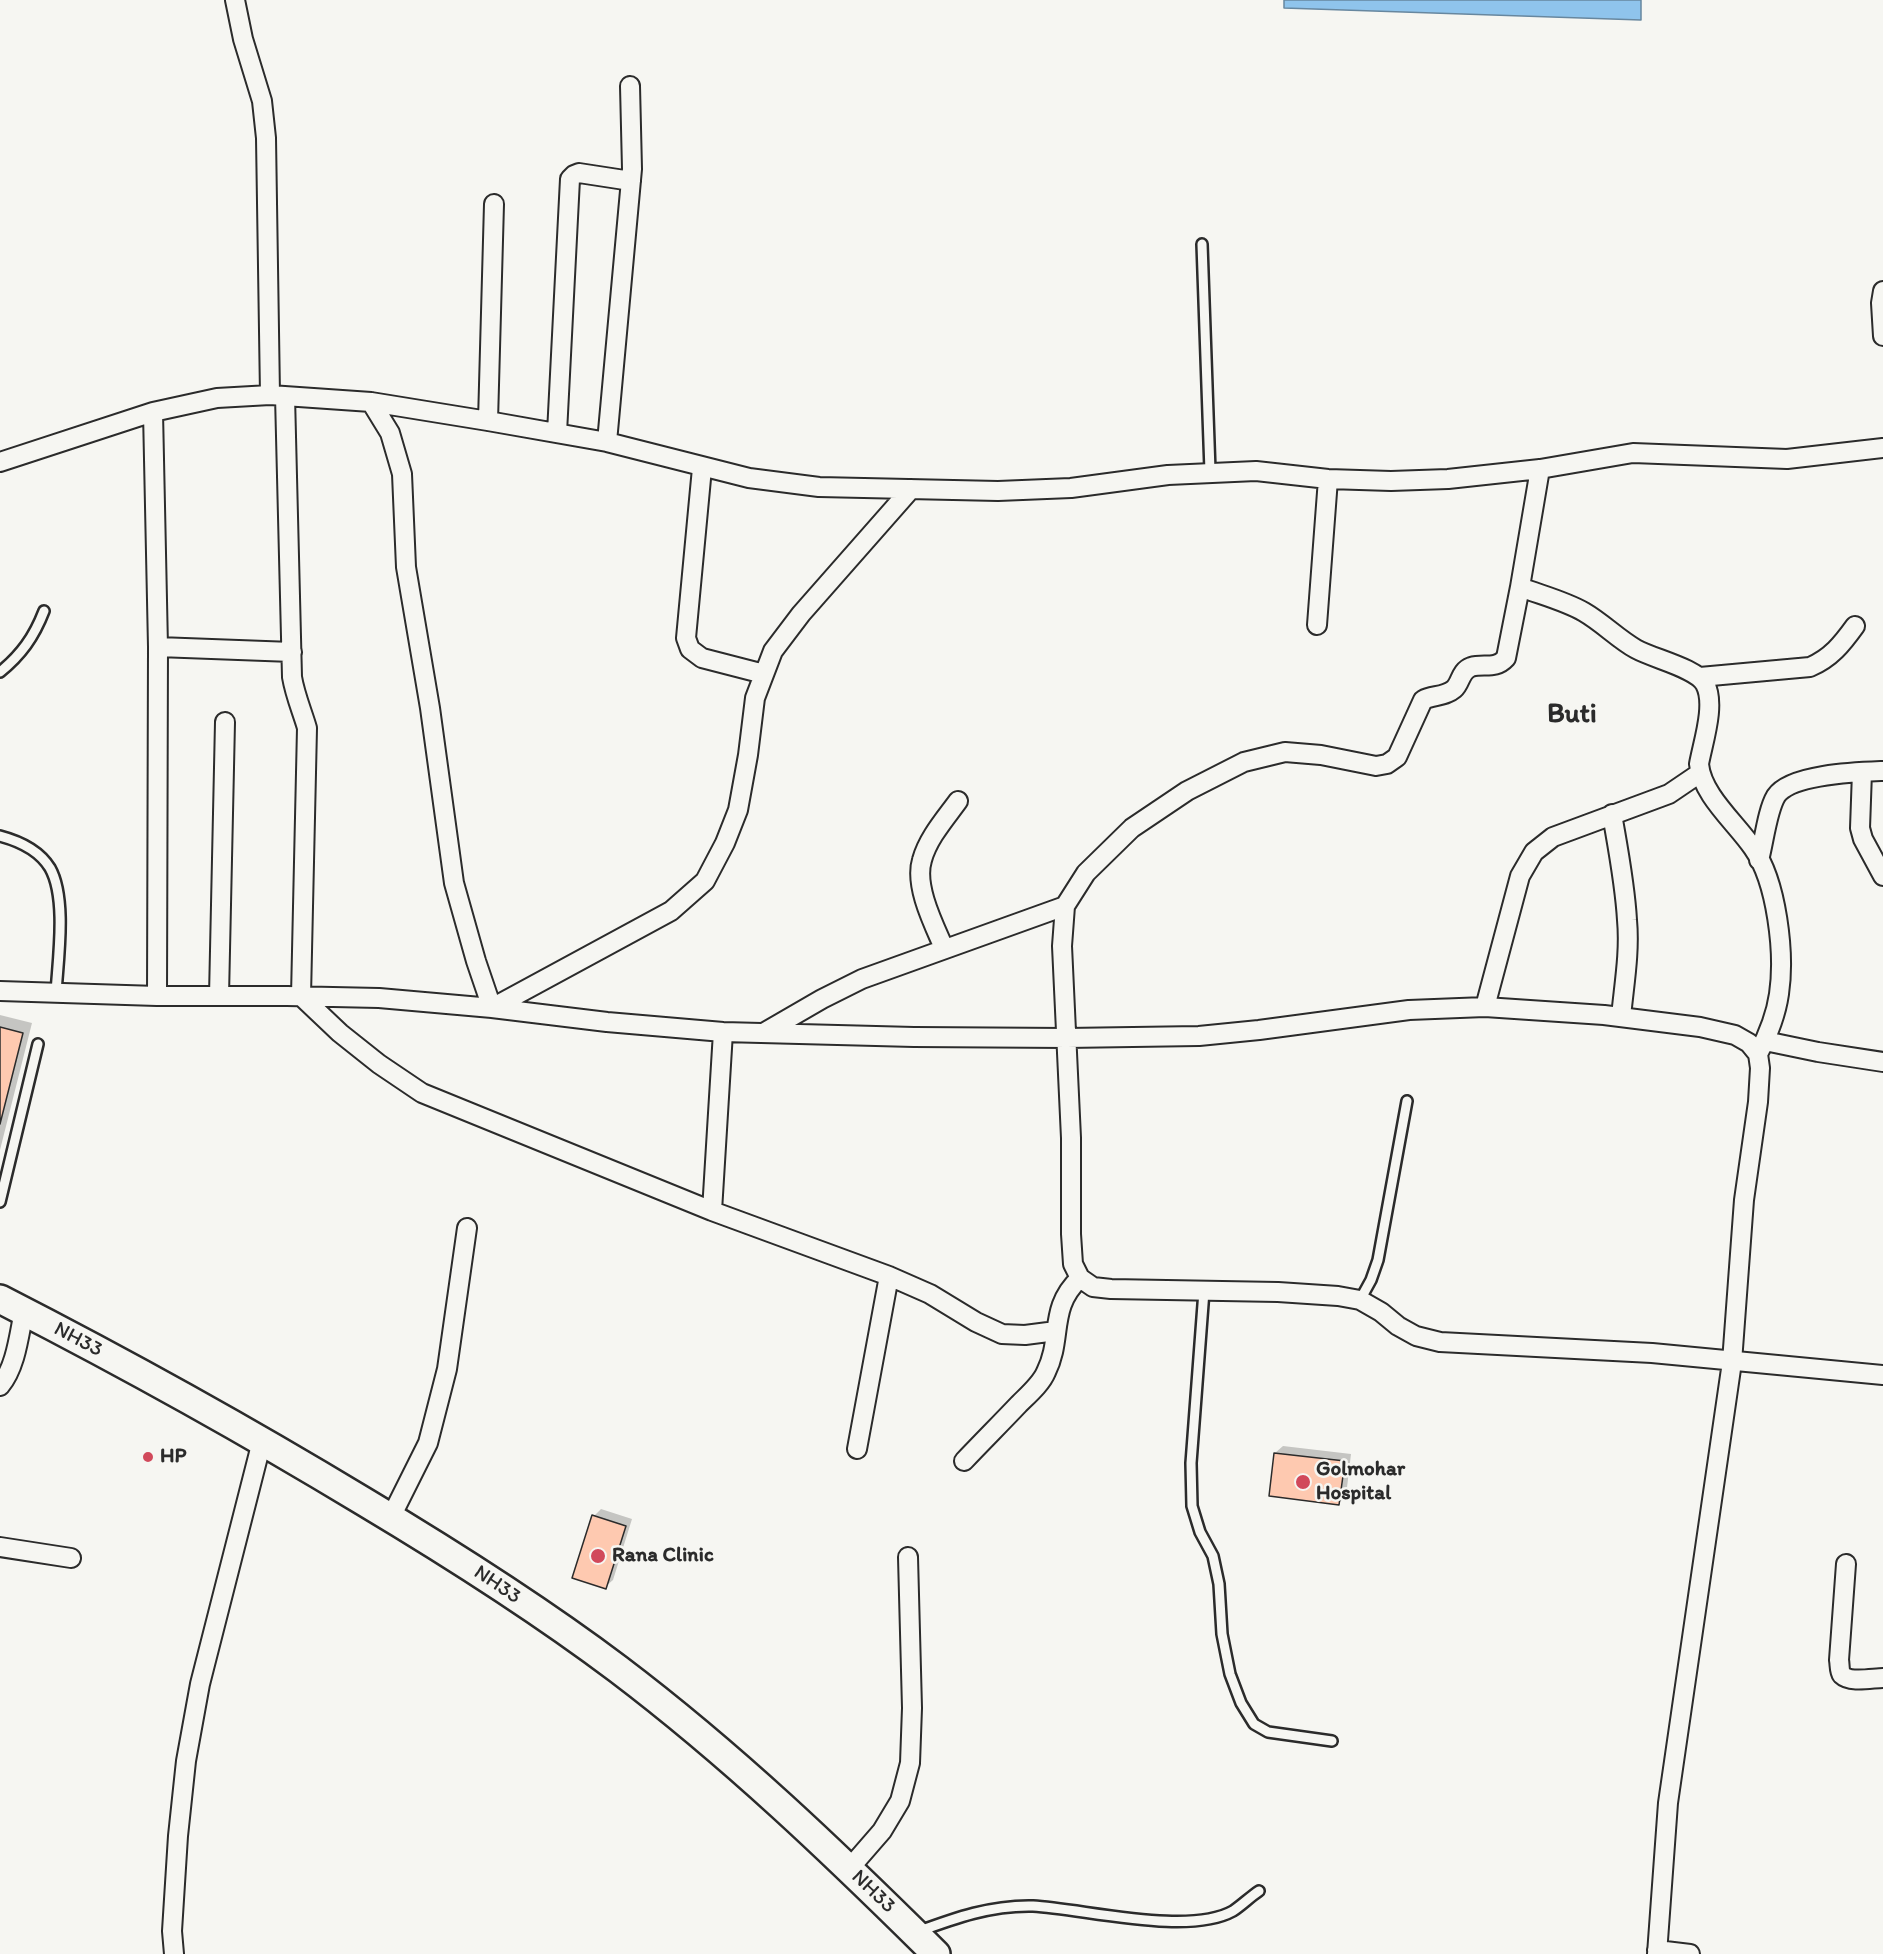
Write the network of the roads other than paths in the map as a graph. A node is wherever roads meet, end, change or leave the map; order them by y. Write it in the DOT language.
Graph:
graph roads {
  1 [pos="235,0"];
  2 [pos="630,86"];
  3 [pos="631,181"];
  4 [pos="494,204"];
  5 [pos="1202,244"];
  6 [pos="1883,291"];
  7 [pos="1883,336"];
  8 [pos="278,396"];
  9 [pos="371,402"];
  10 [pos="153,412"];
  11 [pos="488,421"];
  12 [pos="557,433"];
  13 [pos="607,442"];
  14 [pos="1883,448"];
  15 [pos="0,462"];
  16 [pos="702,468"];
  17 [pos="1540,469"];
  18 [pos="1210,471"];
  19 [pos="1328,479"];
  20 [pos="911,489"];
  21 [pos="1520,587"];
  22 [pos="44,611"];
  23 [pos="1317,625"];
  24 [pos="1855,626"];
  25 [pos="158,647"];
  26 [pos="292,652"];
  27 [pos="0,672"];
  28 [pos="764,674"];
  29 [pos="1700,677"];
  30 [pos="225,722"];
  31 [pos="1883,771"];
  32 [pos="1862,772"];
  33 [pos="1700,773"];
  34 [pos="958,801"];
  35 [pos="1612,814"];
  36 [pos="0,836"];
  37 [pos="1760,860"];
  38 [pos="1883,876"];
  39 [pos="1065,906"];
  40 [pos="944,948"];
  41 [pos="0,991"];
  42 [pos="56,993"];
  43 [pos="157,996"];
  44 [pos="219,996"];
  45 [pos="301,996"];
  46 [pos="1485,1007"];
  47 [pos="492,1008"];
  48 [pos="1621,1017"];
  49 [pos="723,1032"];
  50 [pos="764,1033"];
  51 [pos="1067,1038"];
  52 [pos="38,1044"];
  53 [pos="1761,1048"];
  54 [pos="1883,1062"];
  55 [pos="1407,1101"];
  56 [pos="0,1202"];
  57 [pos="712,1211"];
  58 [pos="467,1228"];
  59 [pos="889,1276"];
  60 [pos="1080,1278"];
  61 [pos="1204,1291"];
  62 [pos="0,1299"];
  63 [pos="1360,1300"];
  64 [pos="24,1311"];
  65 [pos="1056,1331"];
  66 [pos="1732,1362"];
  67 [pos="1883,1376"];
  68 [pos="0,1386"];
  69 [pos="262,1441"];
  70 [pos="857,1449"];
  71 [pos="964,1461"];
  72 [pos="390,1517"];
  73 [pos="0,1547"];
  74 [pos="908,1557"];
  75 [pos="71,1558"];
  76 [pos="1846,1564"];
  77 [pos="1883,1678"];
  78 [pos="1332,1740"];
  79 [pos="849,1869"];
  80 [pos="1259,1891"];
  81 [pos="915,1933"];
  82 [pos="1657,1952"];
  83 [pos="174,1954"];
  84 [pos="936,1954"];
  85 [pos="1690,1954"];
  1 -- 8 [label="street"];
  2 -- 3 [label="street"];
  3 -- 12 [label="street"];
  3 -- 13 [label="street"];
  4 -- 11 [label="street"];
  5 -- 18 [label="lane"];
  6 -- 7 [label="street"];
  8 -- 9 [label="street"];
  8 -- 10 [label="street"];
  8 -- 26 [label="street"];
  9 -- 11 [label="street"];
  9 -- 47 [label="street"];
  10 -- 15 [label="street"];
  10 -- 25 [label="street"];
  11 -- 12 [label="street"];
  12 -- 13 [label="street"];
  13 -- 16 [label="street"];
  14 -- 17 [label="street"];
  16 -- 20 [label="street"];
  16 -- 28 [label="street"];
  17 -- 19 [label="street"];
  17 -- 21 [label="street"];
  18 -- 19 [label="street"];
  18 -- 20 [label="street"];
  19 -- 23 [label="street"];
  20 -- 28 [label="street"];
  21 -- 29 [label="street"];
  21 -- 39 [label="street"];
  22 -- 27 [label="lane"];
  24 -- 29 [label="street"];
  25 -- 26 [label="street"];
  25 -- 43 [label="street"];
  26 -- 45 [label="street"];
  28 -- 47 [label="street"];
  29 -- 33 [label="street"];
  30 -- 44 [label="street"];
  31 -- 32 [label="street"];
  32 -- 37 [label="street"];
  32 -- 38 [label="street"];
  33 -- 35 [label="street"];
  33 -- 37 [label="street"];
  34 -- 40 [label="street"];
  35 -- 46 [label="street"];
  35 -- 48 [label="street"];
  36 -- 42 [label="lane"];
  37 -- 53 [label="street"];
  39 -- 40 [label="street"];
  39 -- 51 [label="street"];
  40 -- 50 [label="street"];
  41 -- 42 [label="street"];
  42 -- 43 [label="street"];
  43 -- 44 [label="street"];
  44 -- 45 [label="street"];
  45 -- 47 [label="street"];
  45 -- 57 [label="street"];
  46 -- 48 [label="street"];
  46 -- 51 [label="street"];
  47 -- 49 [label="street"];
  48 -- 53 [label="street"];
  49 -- 50 [label="street"];
  49 -- 57 [label="street"];
  50 -- 51 [label="street"];
  51 -- 60 [label="street"];
  52 -- 56 [label="lane"];
  53 -- 54 [label="street"];
  53 -- 66 [label="street"];
  55 -- 63 [label="lane"];
  57 -- 59 [label="street"];
  58 -- 72 [label="street"];
  59 -- 65 [label="street"];
  59 -- 70 [label="street"];
  60 -- 61 [label="street"];
  60 -- 65 [label="street"];
  61 -- 63 [label="street"];
  61 -- 78 [label="lane"];
  62 -- 64 [label="main road, NH33"];
  63 -- 66 [label="street"];
  64 -- 68 [label="street"];
  64 -- 69 [label="main road, NH33"];
  65 -- 71 [label="street"];
  66 -- 67 [label="street"];
  66 -- 82 [label="street"];
  69 -- 72 [label="main road, NH33"];
  69 -- 83 [label="street"];
  72 -- 79 [label="main road, NH33"];
  73 -- 75 [label="street"];
  74 -- 79 [label="street"];
  76 -- 77 [label="street"];
  79 -- 81 [label="main road, NH33"];
  80 -- 81 [label="lane"];
  81 -- 84 [label="main road, NH33"];
  82 -- 85 [label="street"];
}
